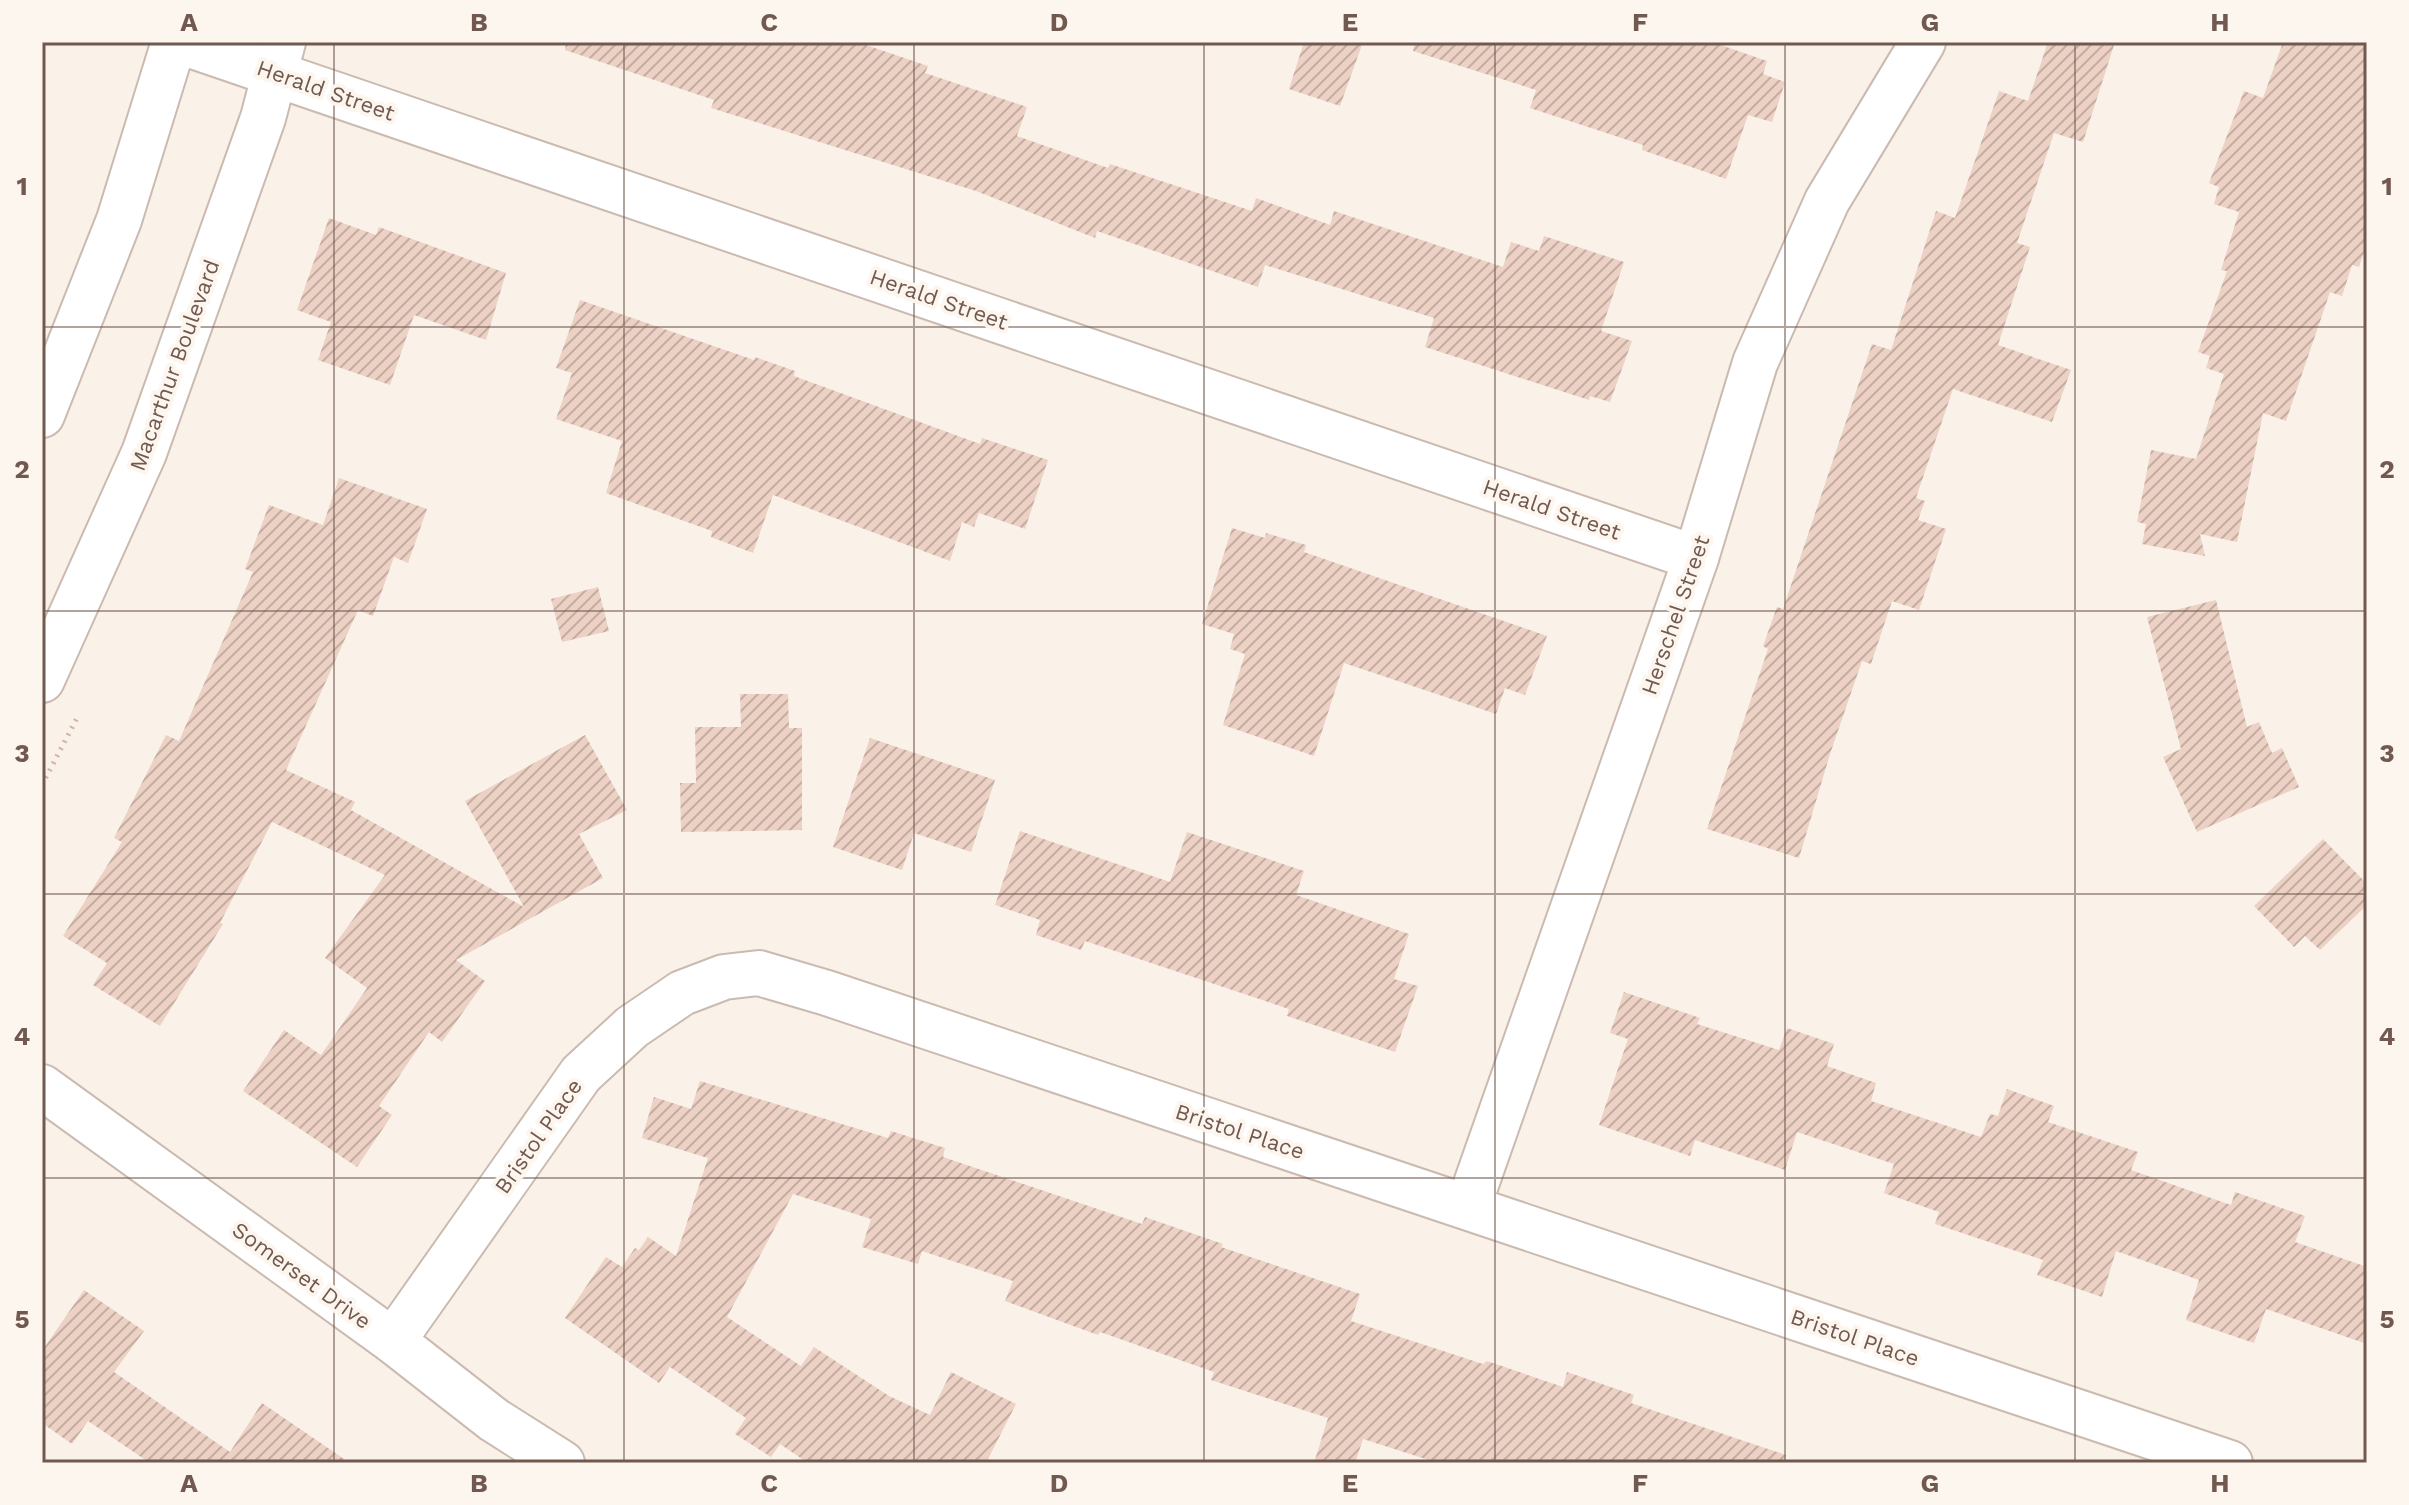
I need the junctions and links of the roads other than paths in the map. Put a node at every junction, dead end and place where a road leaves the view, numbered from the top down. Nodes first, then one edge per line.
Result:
1 (174, 42) edge
2 (181, 42) edge
3 (1923, 42) edge
4 (279, 57) edge
5 (42, 415) edge
6 (1696, 558) junction
7 (42, 680) edge
8 (42, 1087) edge
9 (1468, 1207) junction
10 (393, 1341) junction
11 (562, 1463) edge
12 (2230, 1463) edge

1 - 5 street
2 - 4 street, Herald Street
3 - 6 street, Herschel Street
4 - 6 street, Herald Street
4 - 7 street, Macarthur Boulevard
6 - 9 street, Herschel Street
8 - 10 street, Somerset Drive
9 - 10 street, Bristol Place
9 - 12 street, Bristol Place
10 - 11 street, Somerset Drive

